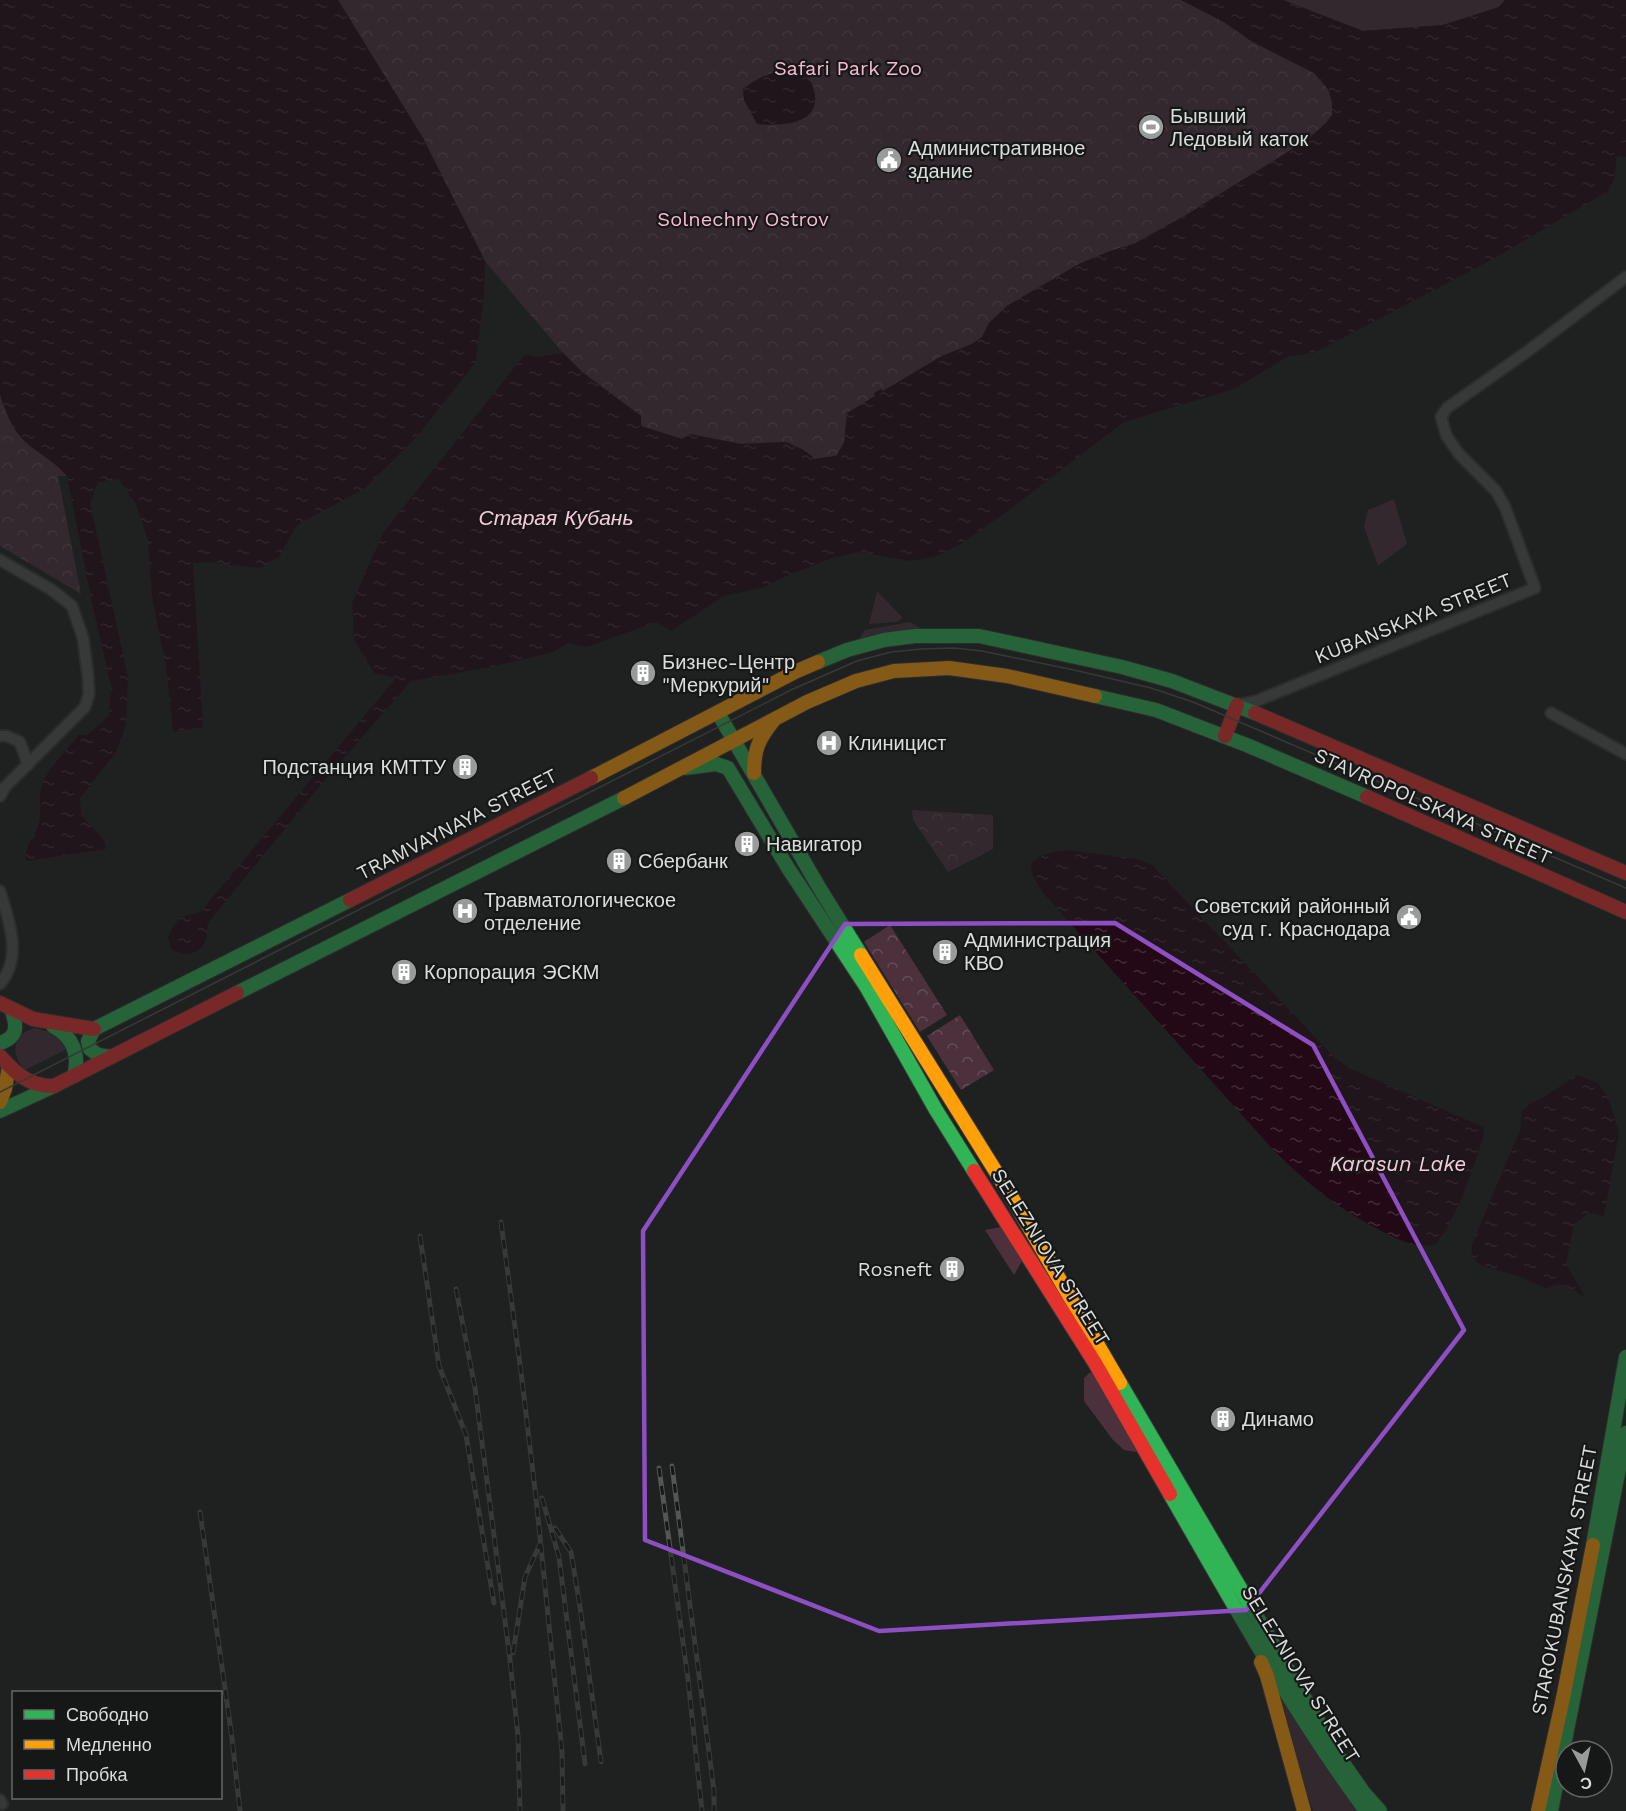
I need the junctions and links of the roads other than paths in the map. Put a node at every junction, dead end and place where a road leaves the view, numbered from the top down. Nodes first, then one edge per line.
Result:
1 (1626, 277) edge
2 (0, 560) edge
3 (884, 640) joint
4 (1237, 705) junction
5 (718, 713) junction
6 (1551, 713) dead end
7 (774, 719) junction
8 (0, 736) edge
9 (1224, 736) junction
10 (733, 741) junction
11 (1626, 754) edge
12 (28, 765) junction
13 (678, 769) junction
14 (754, 778) junction
15 (0, 796) edge
16 (1626, 873) edge
17 (0, 891) edge
18 (1626, 912) edge
19 (0, 984) edge
20 (0, 1003) edge
21 (12, 1011) junction
22 (47, 1023) junction
23 (94, 1029) junction
24 (0, 1042) edge
25 (111, 1058) junction
26 (4, 1061) edge
27 (74, 1076) junction
28 (54, 1086) junction
29 (0, 1102) edge
30 (0, 1111) edge
31 (1626, 1357) edge
32 (1626, 1433) edge
33 (1263, 1630) junction
34 (1260, 1651) junction
35 (1277, 1688) junction
36 (1304, 1811) edge
37 (1366, 1811) edge
38 (1380, 1811) edge
39 (1538, 1811) edge
40 (1551, 1811) edge

1 - 4 street, KUBANSKAYA STREET
2 - 12 street
3 - 4 main road, STAVROPOLSKAYA STREET
3 - 5 main road, TRAMVAYNAYA STREET
4 - 9 main road
4 - 16 main road, STAVROPOLSKAYA STREET
5 - 10 main road, SELEZNIOVA STREET
5 - 23 main road, TRAMVAYNAYA STREET
6 - 11 street
7 - 9 main road, STAVROPOLSKAYA STREET
7 - 10 main road
7 - 14 main road
8 - 12 street
9 - 18 main road, STAVROPOLSKAYA STREET
10 - 13 main road
10 - 14 main road, SELEZNIOVA STREET
12 - 15 street
13 - 25 main road
13 - 34 main road, SELEZNIOVA STREET
14 - 33 main road, SELEZNIOVA STREET
17 - 19 street
20 - 21 main road
21 - 22 main road
21 - 24 main road
22 - 23 main road
22 - 27 main road
23 - 25 main road
25 - 27 main road
26 - 28 main road
26 - 29 main road
27 - 28 main road
28 - 30 main road
31 - 39 main road, STAROKUBANSKAYA STREET
32 - 40 main road, STAROKUBANSKAYA STREET
33 - 34 main road
33 - 38 main road, SELEZNIOVA STREET
34 - 35 main road
35 - 36 main road
35 - 37 main road, SELEZNIOVA STREET

